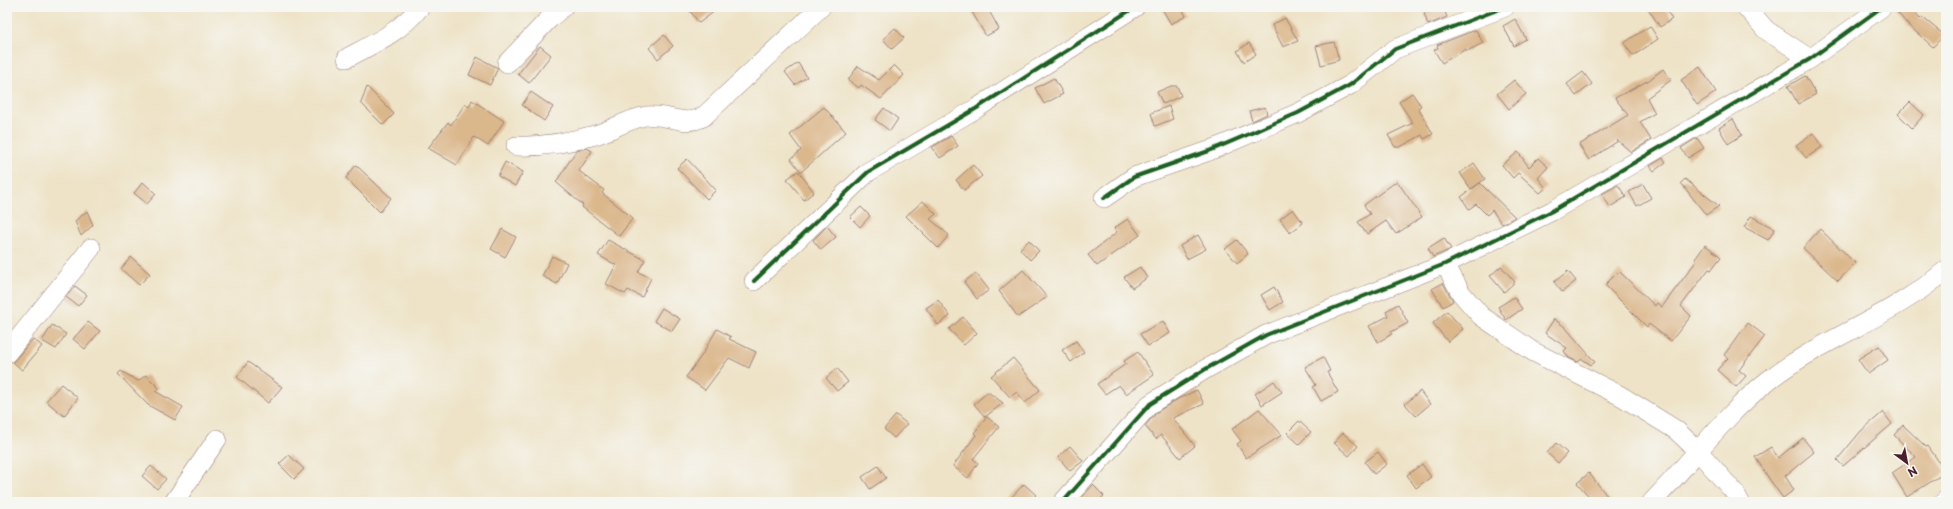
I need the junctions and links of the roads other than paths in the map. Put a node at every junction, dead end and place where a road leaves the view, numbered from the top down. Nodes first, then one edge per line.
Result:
1 (420, 7) edge
2 (563, 7) edge
3 (821, 7) edge
4 (1135, 7) edge
5 (1505, 7) edge
6 (1746, 7) edge
7 (1882, 7) edge
8 (347, 58) dead end
9 (1810, 59) junction
10 (507, 63) dead end
11 (516, 146) dead end
12 (1104, 198) dead end
13 (91, 248) dead end
14 (1445, 264) junction
15 (1946, 270) edge
16 (754, 281) dead end
17 (7, 353) edge
18 (217, 439) dead end
19 (1699, 452) junction
20 (174, 502) edge
21 (1063, 502) edge
22 (1652, 502) edge
23 (1740, 502) edge

1 - 8 street
2 - 10 street
3 - 11 street
4 - 16 street
5 - 12 street
6 - 9 street
7 - 9 street
9 - 14 street
13 - 17 street
14 - 19 street
14 - 21 street
15 - 19 street
18 - 20 street
19 - 22 street
19 - 23 street

